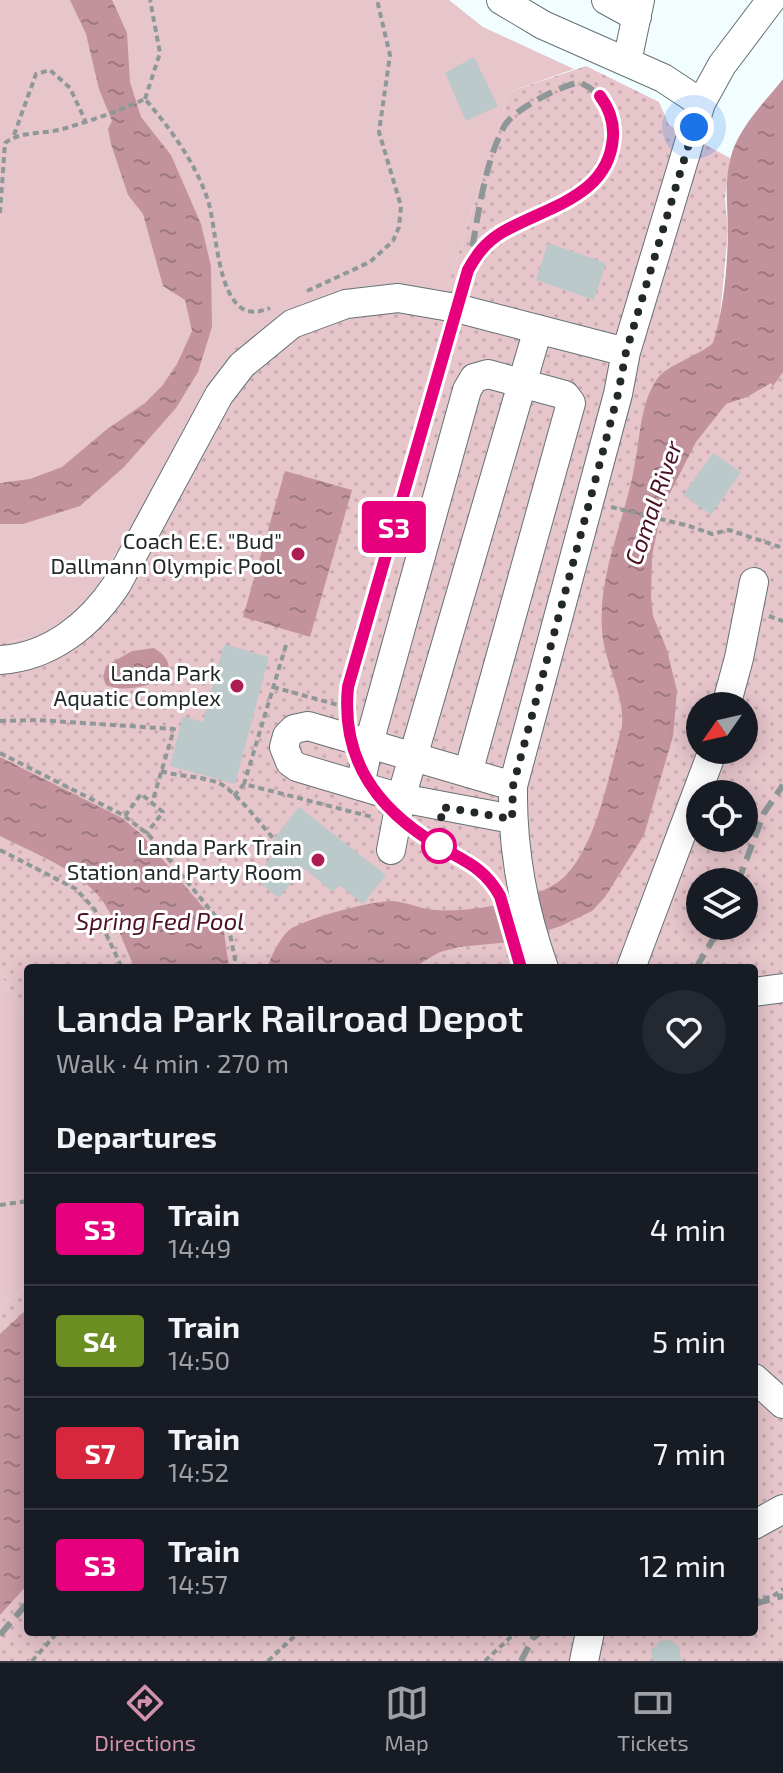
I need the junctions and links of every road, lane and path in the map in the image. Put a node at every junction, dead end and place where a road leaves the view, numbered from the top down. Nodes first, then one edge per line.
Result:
1 (150, 0) edge
2 (377, 0) edge
3 (501, 0) edge
4 (606, 0) edge
5 (771, 0) edge
6 (638, 8) edge
7 (627, 62) junction
8 (144, 100) junction
9 (701, 103) junction
10 (85, 120) junction
11 (14, 135) junction
12 (0, 213) edge
13 (301, 293) dead end
14 (277, 305) dead end
15 (538, 329) junction
16 (626, 352) junction
17 (524, 382) junction
18 (609, 506) dead end
19 (783, 548) edge
20 (754, 582) dead end
21 (0, 660) edge
22 (273, 687) dead end
23 (730, 692) edge
24 (338, 705) dead end
25 (0, 721) edge
26 (369, 743) junction
27 (0, 753) edge
28 (413, 755) junction
29 (708, 764) edge
30 (161, 771) junction
31 (468, 773) junction
32 (244, 784) dead end
33 (360, 786) junction
34 (513, 786) junction
35 (234, 796) junction
36 (401, 798) junction
37 (152, 803) junction
38 (125, 816) junction
39 (512, 819) junction
40 (146, 834) junction
41 (274, 839) dead end
42 (0, 850) edge
43 (391, 850) dead end
44 (542, 961) edge
45 (120, 964) edge
46 (233, 964) edge
47 (633, 964) edge
48 (783, 988) edge
49 (758, 991) edge
50 (24, 1202) edge
51 (0, 1205) edge
52 (758, 1382) edge
53 (783, 1404) edge
54 (783, 1509) edge
55 (758, 1523) edge
56 (783, 1589) edge
57 (758, 1600) edge
58 (54, 1636) edge
59 (295, 1636) edge
60 (512, 1636) edge
61 (589, 1636) edge
62 (32, 1661) edge
63 (268, 1661) edge
64 (485, 1661) edge
65 (584, 1661) edge

1 - 8 path
2 - 13 path
3 - 7 street
4 - 6 street
5 - 9 street
6 - 7 street
7 - 9 street
8 - 10 path
8 - 14 path
9 - 16 street
10 - 11 path
10 - 11 path
11 - 12 path
15 - 16 street
15 - 17 street
15 - 21 street
16 - 34 street
17 - 26 street
17 - 28 street
17 - 31 street
18 - 19 path
20 - 23 street
22 - 24 path
25 - 30 path
26 - 28 street
26 - 33 street
26 - 33 street
27 - 38 path
28 - 31 street
28 - 36 street
29 - 47 street
30 - 35 path
30 - 37 path
31 - 34 street
32 - 35 path
33 - 36 street
34 - 39 street
35 - 41 path
36 - 39 street
36 - 43 street
37 - 38 path
37 - 40 path
38 - 40 path
39 - 44 street
40 - 46 path
42 - 45 path
48 - 49 street
50 - 51 path
52 - 53 street
54 - 55 street
56 - 57 path
58 - 62 path
59 - 63 path
60 - 64 path
61 - 65 street

